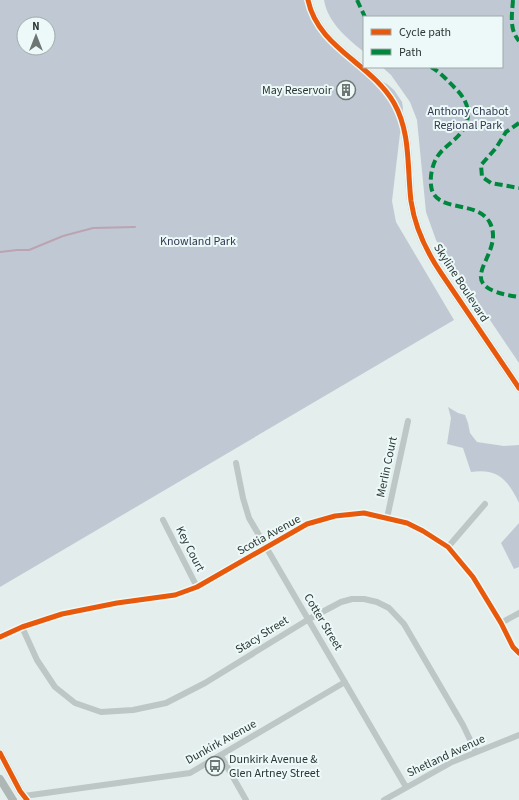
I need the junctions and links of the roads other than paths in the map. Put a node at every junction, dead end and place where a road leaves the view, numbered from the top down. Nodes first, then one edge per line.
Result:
1 (308, 0) edge
2 (519, 388) edge
3 (408, 422) dead end
4 (236, 463) dead end
5 (485, 504) dead end
6 (387, 518) junction
7 (163, 520) dead end
8 (265, 547) junction
9 (448, 547) junction
10 (197, 587) junction
11 (519, 613) edge
12 (309, 619) junction
13 (502, 623) junction
14 (22, 627) junction
15 (0, 637) edge
16 (519, 653) edge
17 (345, 682) junction
18 (519, 735) edge
19 (476, 752) junction
20 (0, 753) edge
21 (220, 756) junction
22 (0, 779) edge
23 (406, 787) junction
24 (25, 798) edge
25 (13, 800) edge
26 (246, 800) edge
27 (384, 800) edge

1 - 2 main road, Skyline Boulevard
3 - 6 street, Merlin Court
4 - 8 street, Cotter Street
5 - 9 street
6 - 8 street, Scotia Avenue
6 - 9 street, Scotia Avenue
7 - 10 street, Key Court
8 - 10 street, Scotia Avenue
8 - 12 street, Cotter Street
9 - 13 street, Scotia Avenue
10 - 14 street, Scotia Avenue
11 - 13 street
12 - 14 street, Stacy Street
12 - 17 street, Cotter Street
12 - 19 street, Stacy Street
13 - 16 street, Scotia Avenue
14 - 15 street, Scotia Avenue
17 - 21 street, Dunkirk Avenue
17 - 23 street, Cotter Street
18 - 19 street, Shetland Avenue
19 - 23 street, Shetland Avenue
20 - 24 main road
21 - 24 street, Dunkirk Avenue
21 - 26 street
22 - 25 main road
23 - 27 street, Shetland Avenue
24 - 25 main road

